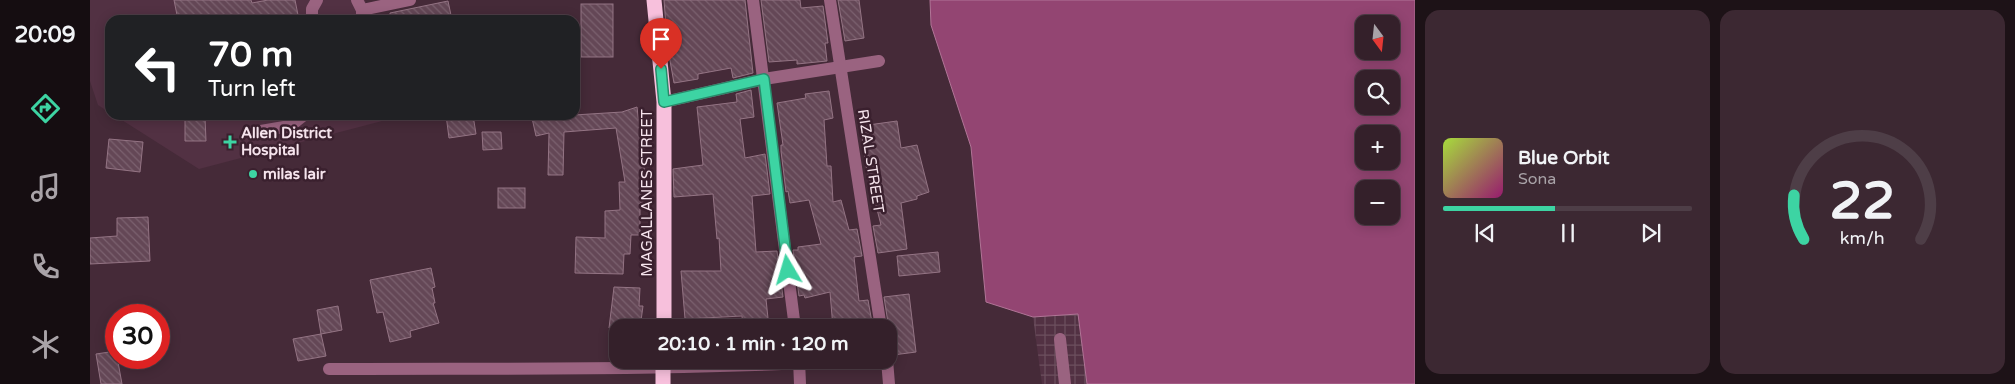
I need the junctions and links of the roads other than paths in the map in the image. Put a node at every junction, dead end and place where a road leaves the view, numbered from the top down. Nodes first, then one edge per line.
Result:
1 (317, 0) edge
2 (410, 0) edge
3 (654, 0) edge
4 (753, 0) edge
5 (830, 0) edge
6 (360, 10) edge
7 (312, 15) edge
8 (879, 61) dead end
9 (840, 67) junction
10 (764, 79) junction
11 (664, 102) junction
12 (298, 120) edge
13 (254, 132) dead end
14 (664, 319) edge
15 (794, 319) edge
16 (881, 319) edge
17 (1060, 339) dead end
18 (609, 364) edge
19 (329, 369) dead end
20 (663, 369) edge
21 (799, 369) edge
22 (888, 369) edge
23 (663, 384) edge
24 (800, 384) edge
25 (889, 384) edge
26 (1065, 384) edge

1 - 7 street
2 - 6 street
3 - 11 highway, MAGALLANES STREET
4 - 10 street
5 - 9 street, RIZAL STREET
8 - 9 street
9 - 10 street
9 - 16 street, RIZAL STREET
10 - 11 street
10 - 15 street
11 - 14 highway, MAGALLANES STREET
12 - 13 street
17 - 26 street
18 - 19 street
20 - 23 highway
21 - 24 street
22 - 25 street

